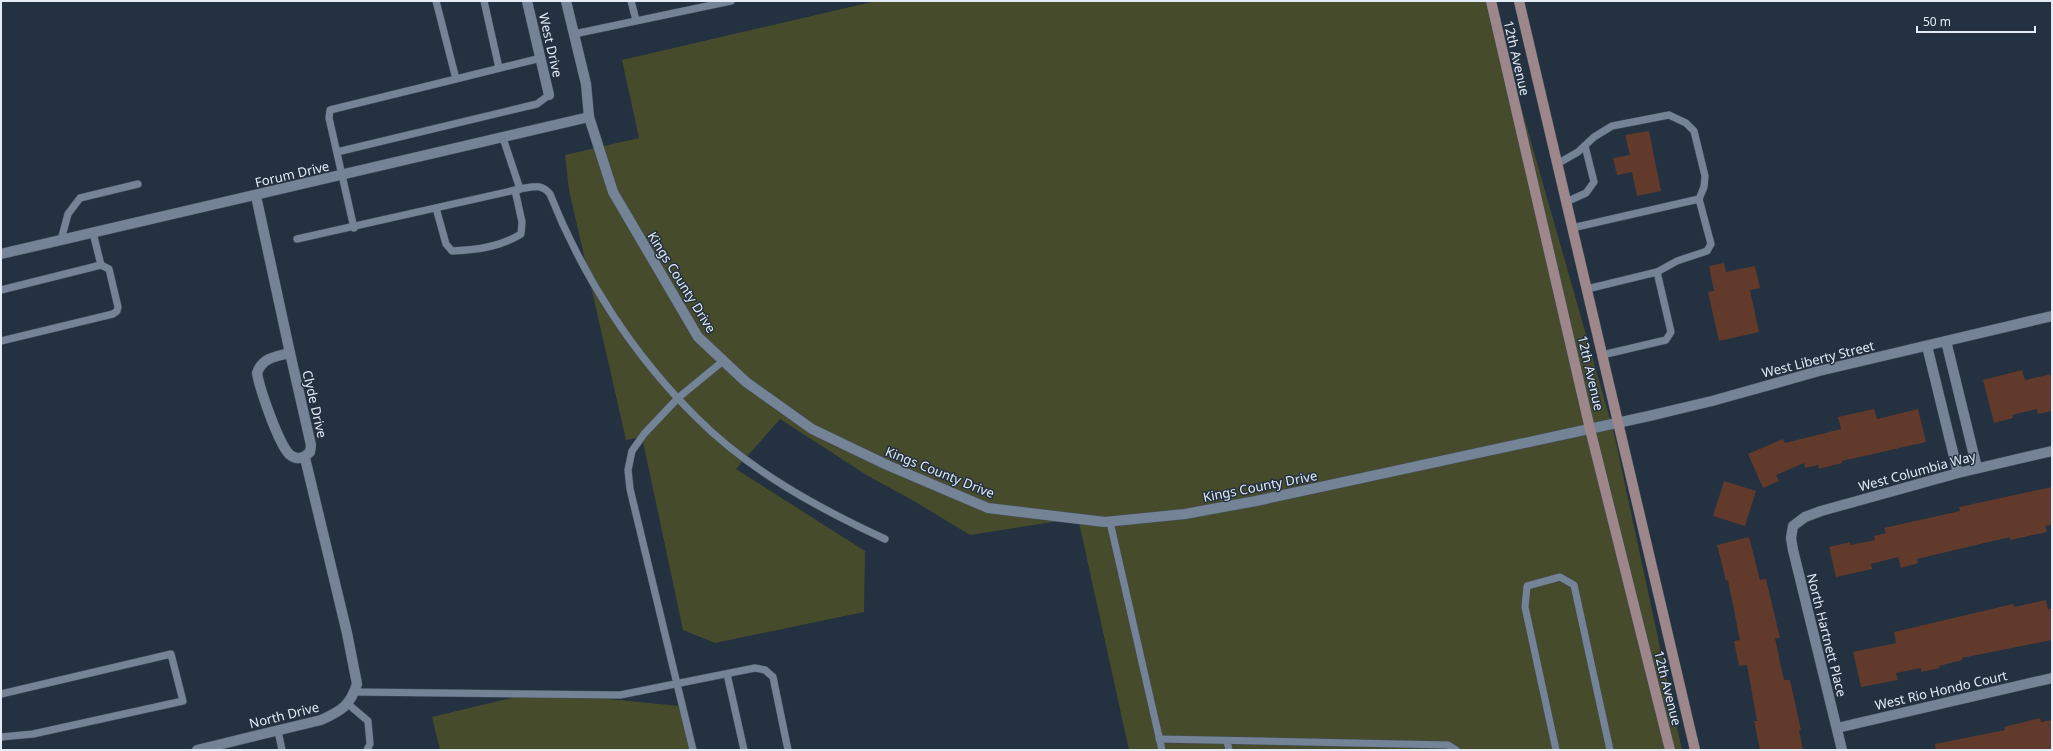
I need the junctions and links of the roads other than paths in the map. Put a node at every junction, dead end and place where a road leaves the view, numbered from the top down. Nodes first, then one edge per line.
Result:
1 (436, 1) edge
2 (484, 1) edge
3 (527, 1) edge
4 (566, 1) edge
5 (631, 1) edge
6 (731, 1) edge
7 (1491, 1) edge
8 (1519, 1) edge
9 (636, 20) junction
10 (574, 34) junction
11 (541, 58) junction
12 (499, 68) junction
13 (456, 79) junction
14 (549, 95) joint
15 (589, 117) junction
16 (503, 138) junction
17 (1585, 146) junction
18 (337, 152) junction
19 (1557, 164) junction
20 (342, 176) junction
21 (138, 184) dead end
22 (518, 190) junction
23 (256, 196) junction
24 (1699, 199) junction
25 (1566, 202) junction
26 (436, 208) junction
27 (354, 228) junction
28 (1572, 228) junction
29 (94, 233) junction
30 (297, 239) dead end
31 (62, 240) junction
32 (1, 254) edge
33 (101, 265) junction
34 (1657, 272) junction
35 (1587, 289) junction
36 (1, 290) edge
37 (2052, 316) edge
38 (1, 341) edge
39 (1946, 341) junction
40 (1927, 346) junction
41 (290, 354) junction
42 (1602, 355) junction
43 (723, 361) junction
44 (678, 398) junction
45 (1618, 423) junction
46 (1590, 429) junction
47 (2052, 451) edge
48 (305, 458) junction
49 (1977, 468) junction
50 (1958, 473) junction
51 (1110, 522) junction
52 (1792, 526) joint
53 (885, 539) dead end
54 (727, 674) junction
55 (2052, 678) edge
56 (676, 683) junction
57 (354, 692) junction
58 (1, 694) edge
59 (348, 704) junction
60 (1837, 728) junction
61 (278, 730) junction
62 (1, 737) edge
63 (1159, 739) junction
64 (1227, 741) junction
65 (1292, 742) junction
66 (1407, 747) edge
67 (197, 750) edge
68 (282, 750) edge
69 (367, 750) edge
70 (693, 750) edge
71 (744, 750) edge
72 (788, 750) edge
73 (1162, 750) edge
74 (1229, 750) edge
75 (1294, 750) edge
76 (1456, 750) edge
77 (1556, 750) edge
78 (1610, 750) edge
79 (1670, 750) edge
80 (1695, 750) edge
81 (1842, 750) edge

1 - 13 lane
2 - 12 lane
3 - 11 street, West Drive
4 - 10 street, Kings County Drive
5 - 9 lane
6 - 9 lane
7 - 46 main road, 12th Avenue
8 - 19 main road, 12th Avenue
9 - 10 lane
10 - 15 street, Kings County Drive
11 - 12 lane
11 - 14 street, West Drive
12 - 13 lane
13 - 18 lane
14 - 18 lane
15 - 16 street, Forum Drive
15 - 43 street, Kings County Drive
16 - 20 street, Forum Drive
16 - 22 lane
17 - 19 lane
17 - 24 lane
17 - 25 lane
18 - 20 lane
19 - 25 main road, 12th Avenue
20 - 23 street, Forum Drive
20 - 27 lane
21 - 31 lane
22 - 26 lane
22 - 26 lane
22 - 44 lane
23 - 29 street, Forum Drive
23 - 41 street, Clyde Drive
24 - 28 lane
24 - 34 lane
25 - 28 main road, 12th Avenue
26 - 27 lane
27 - 30 lane
28 - 35 main road, 12th Avenue
29 - 31 street, Forum Drive
29 - 33 lane
31 - 32 street, Forum Drive
33 - 36 lane
33 - 38 lane
34 - 35 lane
34 - 42 lane
35 - 42 main road, 12th Avenue
37 - 39 street, West Liberty Street
39 - 40 street, West Liberty Street
39 - 49 street
40 - 45 street, West Liberty Street
40 - 50 street
41 - 48 street, Clyde Drive
41 - 48 street
42 - 45 main road, 12th Avenue
43 - 44 lane
43 - 51 street, Kings County Drive
44 - 53 lane
44 - 56 lane
45 - 46 street, West Liberty Street
45 - 80 main road, 12th Avenue
46 - 51 street, Kings County Drive
46 - 79 main road, 12th Avenue
47 - 49 street, West Columbia Way
48 - 57 street, North Drive
49 - 50 street, West Columbia Way
50 - 52 street, West Columbia Way
51 - 63 lane
52 - 60 street, North Hartnett Place
54 - 56 lane
54 - 71 lane
54 - 72 lane
55 - 60 street, West Rio Hondo Court
56 - 57 lane
56 - 70 lane
57 - 59 street, North Drive
58 - 62 lane
59 - 61 street, North Drive
59 - 69 lane
60 - 81 street, North Hartnett Place
61 - 67 street, North Drive
61 - 68 lane
63 - 64 lane
63 - 73 lane
64 - 65 lane
64 - 74 lane
65 - 66 lane
65 - 75 lane
66 - 76 lane
77 - 78 lane

